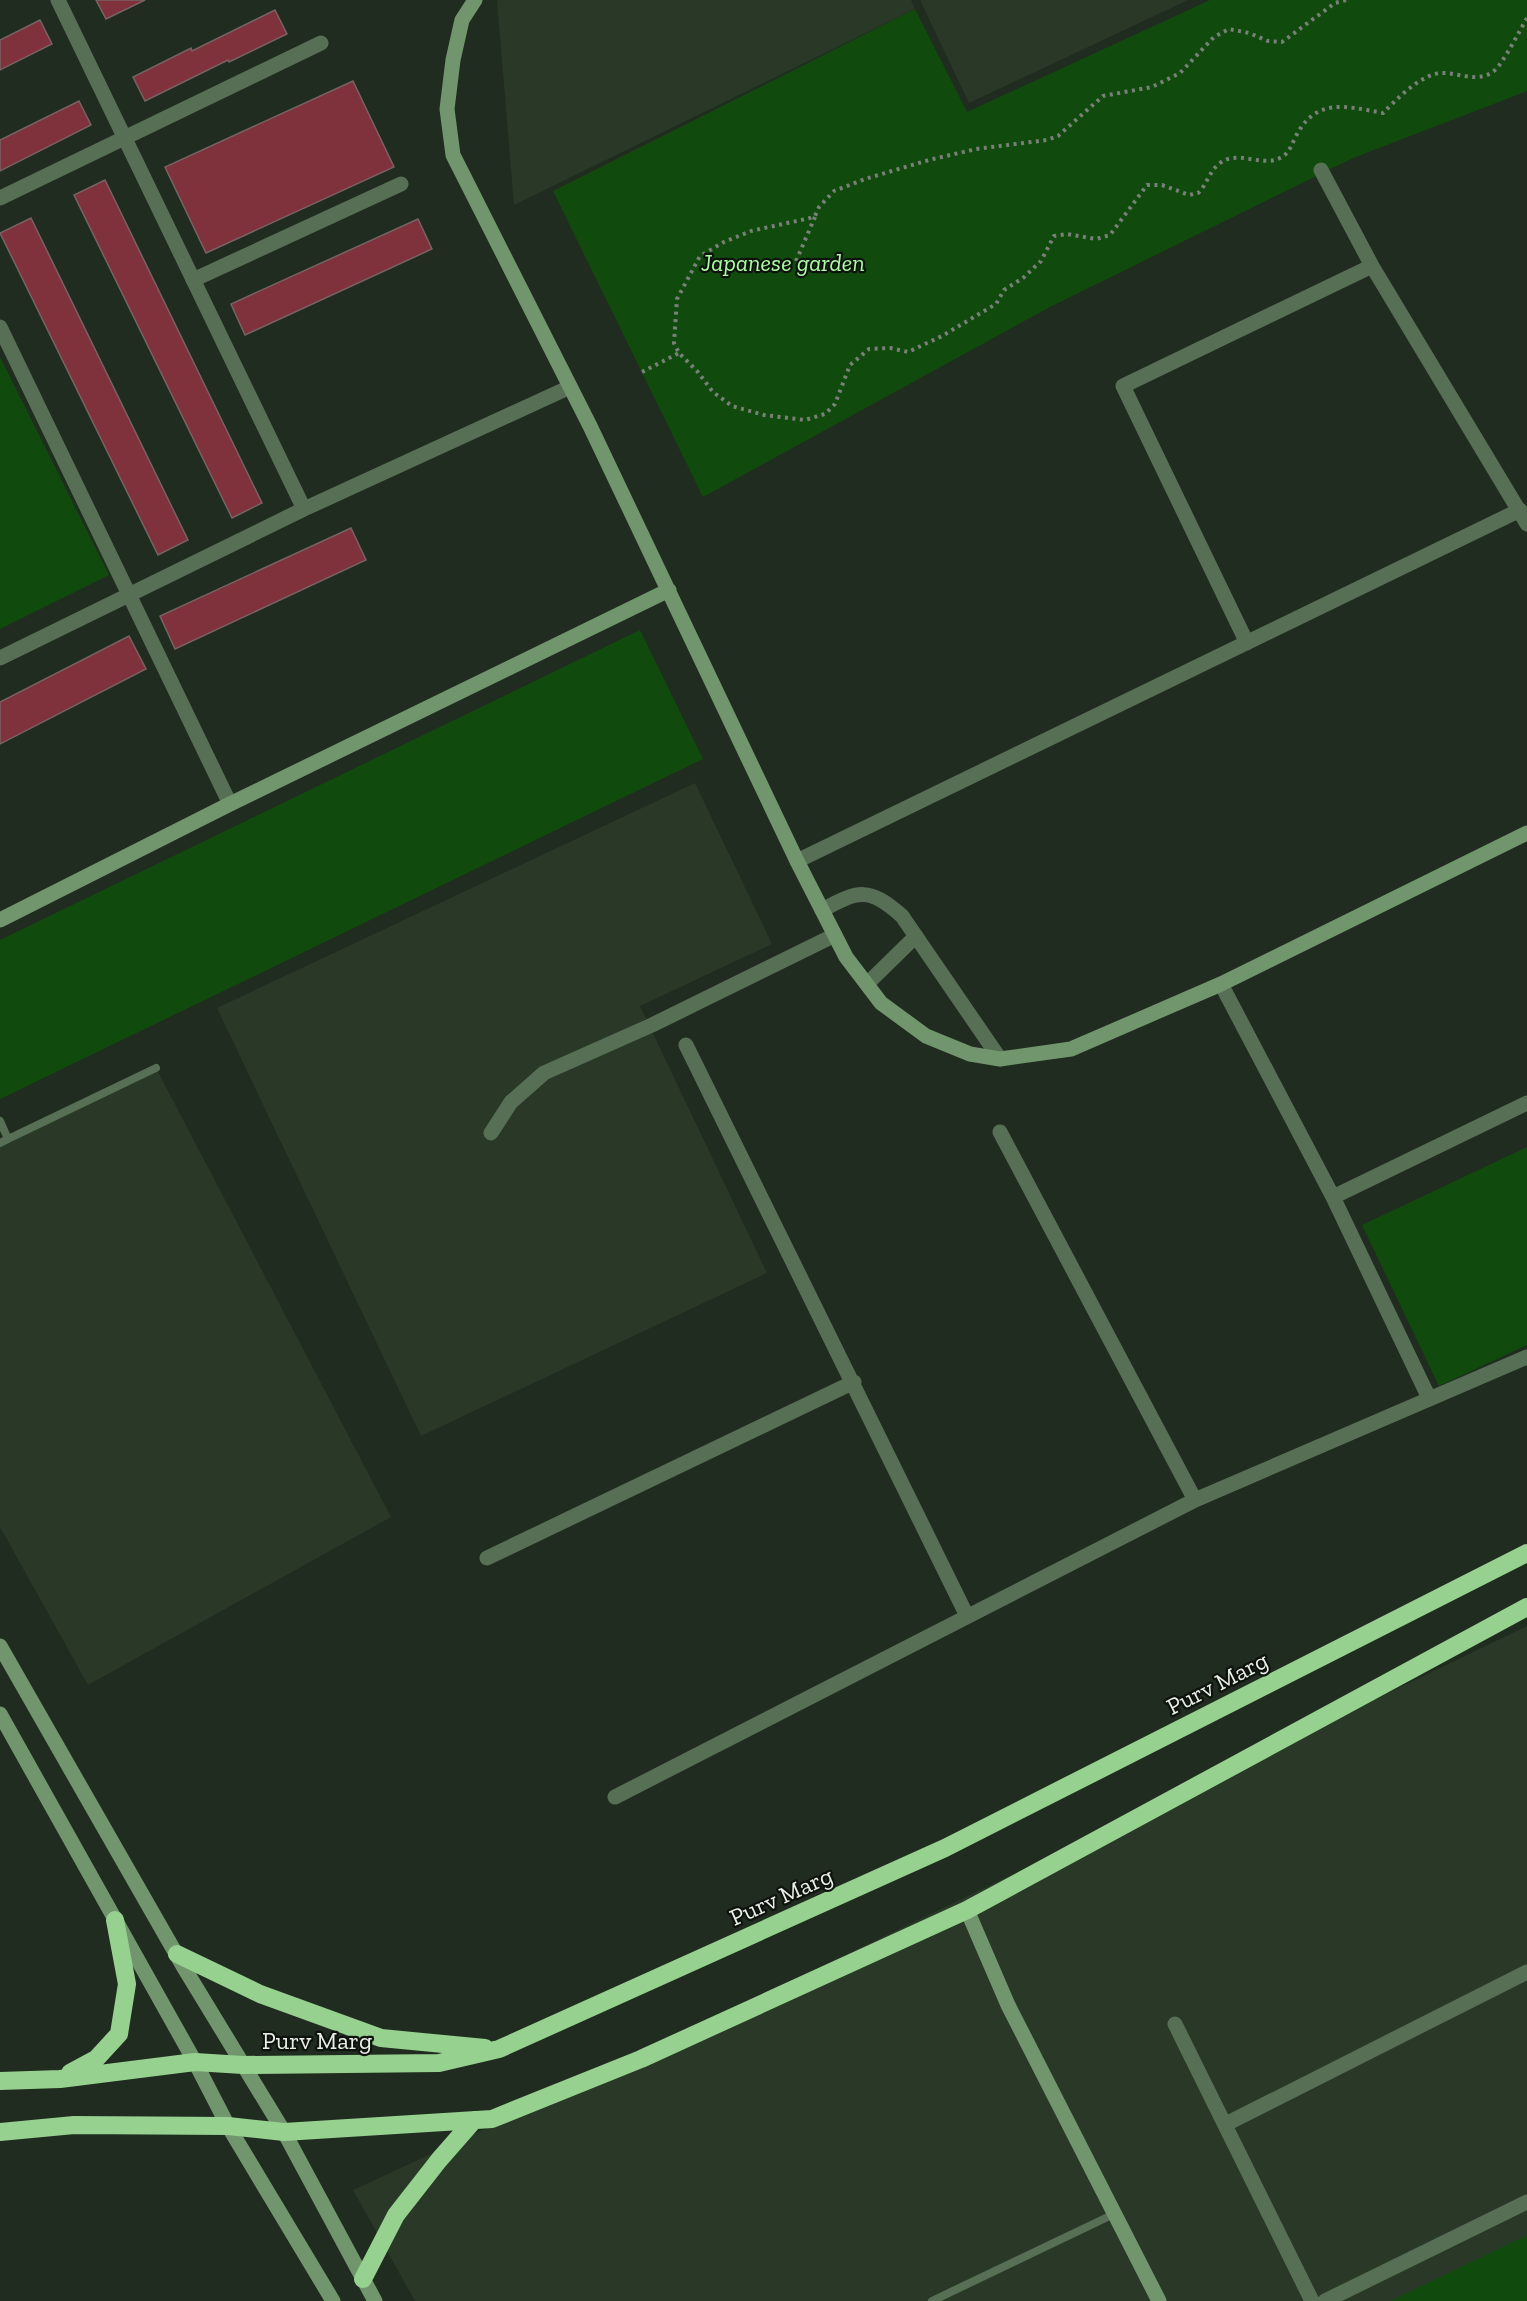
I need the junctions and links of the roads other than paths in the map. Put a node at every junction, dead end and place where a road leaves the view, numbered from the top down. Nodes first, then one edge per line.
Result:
1 (58, 0) edge
2 (475, 0) edge
3 (321, 43) dead end
4 (125, 137) junction
5 (1321, 170) dead end
6 (401, 184) dead end
7 (0, 198) edge
8 (1372, 266) junction
9 (193, 280) junction
10 (0, 327) edge
11 (570, 387) junction
12 (304, 509) junction
13 (1523, 517) edge
14 (669, 590) junction
15 (130, 594) junction
16 (1247, 643) junction
17 (0, 658) edge
18 (230, 804) junction
19 (1527, 833) edge
20 (797, 861) junction
21 (822, 910) junction
22 (0, 920) edge
23 (836, 935) junction
24 (916, 936) junction
25 (867, 984) junction
26 (1221, 984) junction
27 (686, 1045) dead end
28 (1000, 1059) junction
29 (156, 1068) dead end
30 (1527, 1103) edge
31 (0, 1121) edge
32 (1000, 1132) dead end
33 (491, 1133) dead end
34 (4, 1141) edge
35 (1333, 1197) junction
36 (1527, 1357) edge
37 (854, 1382) junction
38 (1429, 1398) junction
39 (1195, 1500) junction
40 (1527, 1552) edge
41 (488, 1558) dead end
42 (1527, 1607) edge
43 (967, 1616) junction
44 (0, 1646) edge
45 (0, 1714) edge
46 (615, 1797) dead end
47 (966, 1910) junction
48 (115, 1920) junction
49 (177, 1954) junction
50 (1527, 1972) edge
51 (1175, 2024) dead end
52 (499, 2049) junction
53 (195, 2062) junction
54 (243, 2065) junction
55 (60, 2079) junction
56 (0, 2081) edge
57 (474, 2121) junction
58 (1226, 2124) junction
59 (228, 2126) junction
60 (0, 2132) edge
61 (284, 2132) junction
62 (1527, 2202) edge
63 (1114, 2214) junction
64 (363, 2278) junction
65 (333, 2301) edge
66 (375, 2301) edge
67 (932, 2301) edge
68 (1159, 2301) edge
69 (1312, 2301) edge
70 (1325, 2301) edge

1 - 4 street
2 - 11 street
3 - 4 street
4 - 7 street
4 - 9 street
5 - 8 street
6 - 9 street
8 - 13 street
8 - 16 street
9 - 12 street
10 - 15 street
11 - 12 street
11 - 14 street
12 - 15 street
13 - 16 street
14 - 18 street
14 - 20 street
15 - 17 street
15 - 18 street
16 - 20 street
18 - 22 street
19 - 26 street
20 - 21 street
21 - 23 street
21 - 24 street
23 - 25 street
23 - 33 street
24 - 25 street
24 - 28 street
25 - 28 street
26 - 28 street
26 - 35 street
27 - 37 street
29 - 34 lane
30 - 35 street
31 - 34 lane
32 - 39 street
35 - 38 street
36 - 38 street
37 - 41 street
37 - 43 street
38 - 39 street
39 - 43 street
40 - 52 highway, Purv Marg
42 - 47 highway
43 - 46 street
44 - 49 street
45 - 48 street
47 - 57 highway
47 - 63 street
48 - 53 street
48 - 55 highway
49 - 52 highway
49 - 54 street
50 - 58 street
51 - 58 street
52 - 54 highway, Purv Marg
53 - 54 highway, Purv Marg
53 - 55 highway, Purv Marg
53 - 59 street
54 - 61 street
55 - 56 highway, Purv Marg
57 - 61 highway
57 - 64 highway
58 - 69 street
59 - 60 highway
59 - 61 highway
59 - 65 street
61 - 64 street
62 - 70 street
63 - 67 lane
63 - 68 street
64 - 66 street

